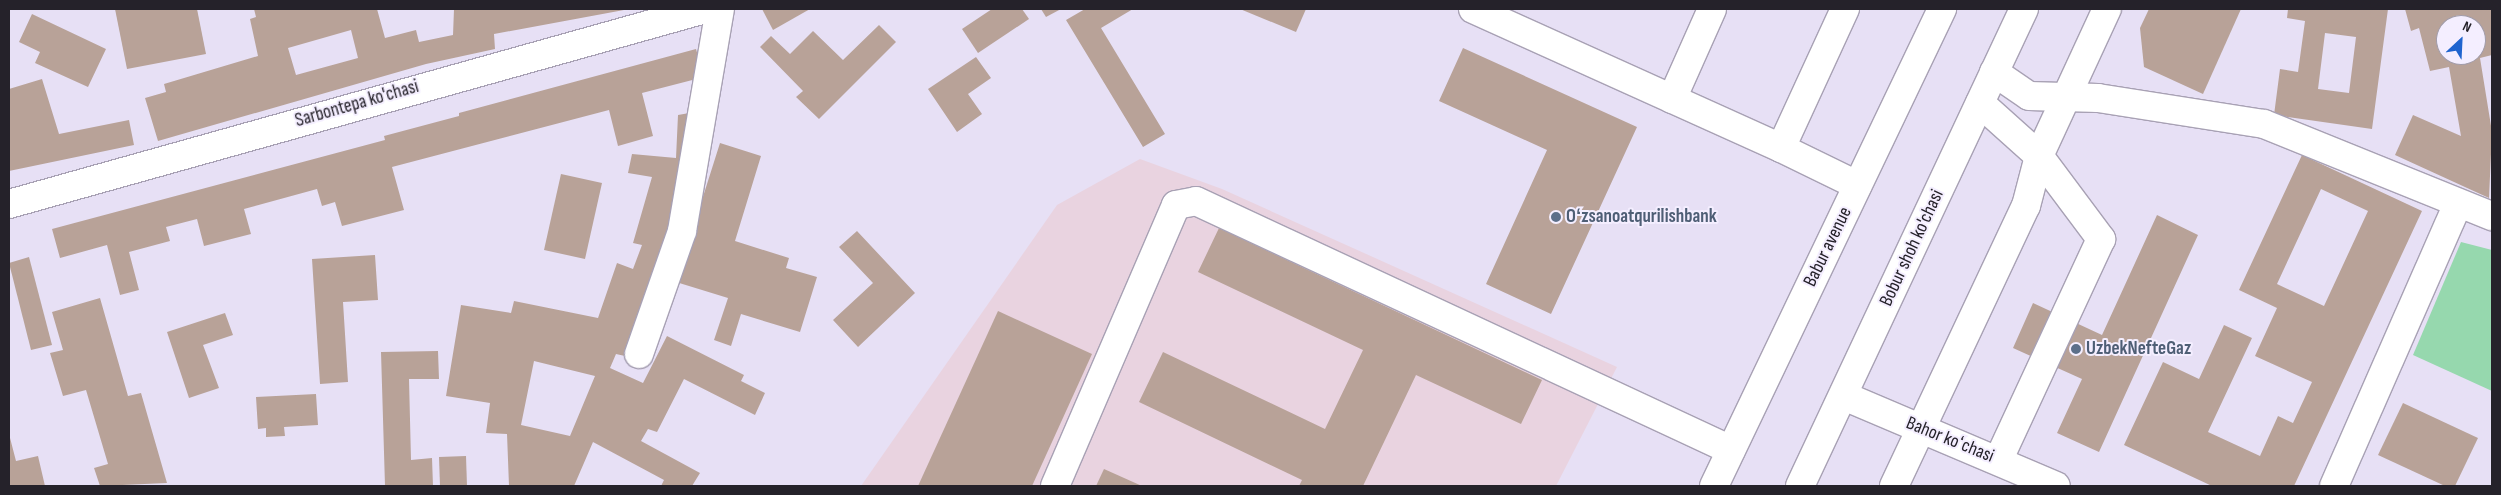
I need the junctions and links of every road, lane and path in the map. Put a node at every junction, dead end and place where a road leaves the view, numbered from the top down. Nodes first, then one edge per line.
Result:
1 (705, 9) edge
2 (720, 9) edge
3 (1473, 9) edge
4 (1712, 9) edge
5 (1845, 9) edge
6 (1942, 9) edge
7 (2024, 9) edge
8 (2107, 9) edge
9 (1994, 72) junction
10 (2067, 96) junction
11 (1672, 99) junction
12 (1980, 103) junction
13 (1780, 148) junction
14 (2039, 156) junction
15 (1857, 185) junction
16 (9, 204) edge
17 (2458, 204) junction
18 (2492, 216) edge
19 (639, 354) dead end
20 (1844, 396) junction
21 (1922, 429) junction
22 (1731, 450) junction
23 (1999, 459) junction
24 (1055, 486) edge
25 (1714, 486) edge
26 (1800, 486) edge
27 (1894, 486) edge
28 (2056, 486) edge
29 (2334, 486) edge

1 - 16 main road, Sarbontepa ko'chasi
2 - 19 main road
3 - 11 main road
4 - 11 main road
5 - 13 main road
6 - 15 main road, Babur avenue
7 - 9 main road, Bobur shoh ko'chasi
8 - 10 main road
9 - 10 main road
9 - 12 main road, Bobur shoh ko'chasi
10 - 14 main road
10 - 17 main road
11 - 13 main road
12 - 14 main road
12 - 20 main road, Bobur shoh ko'chasi
13 - 15 main road
14 - 21 main road
14 - 23 main road
15 - 22 main road, Babur avenue
17 - 18 main road
17 - 29 main road
20 - 21 main road, Bahor koʻchasi
20 - 26 main road, Bobur shoh ko'chasi
21 - 23 main road, Bahor koʻchasi
21 - 27 main road
22 - 24 main road
22 - 25 main road, Babur avenue
23 - 28 main road, Bahor koʻchasi

